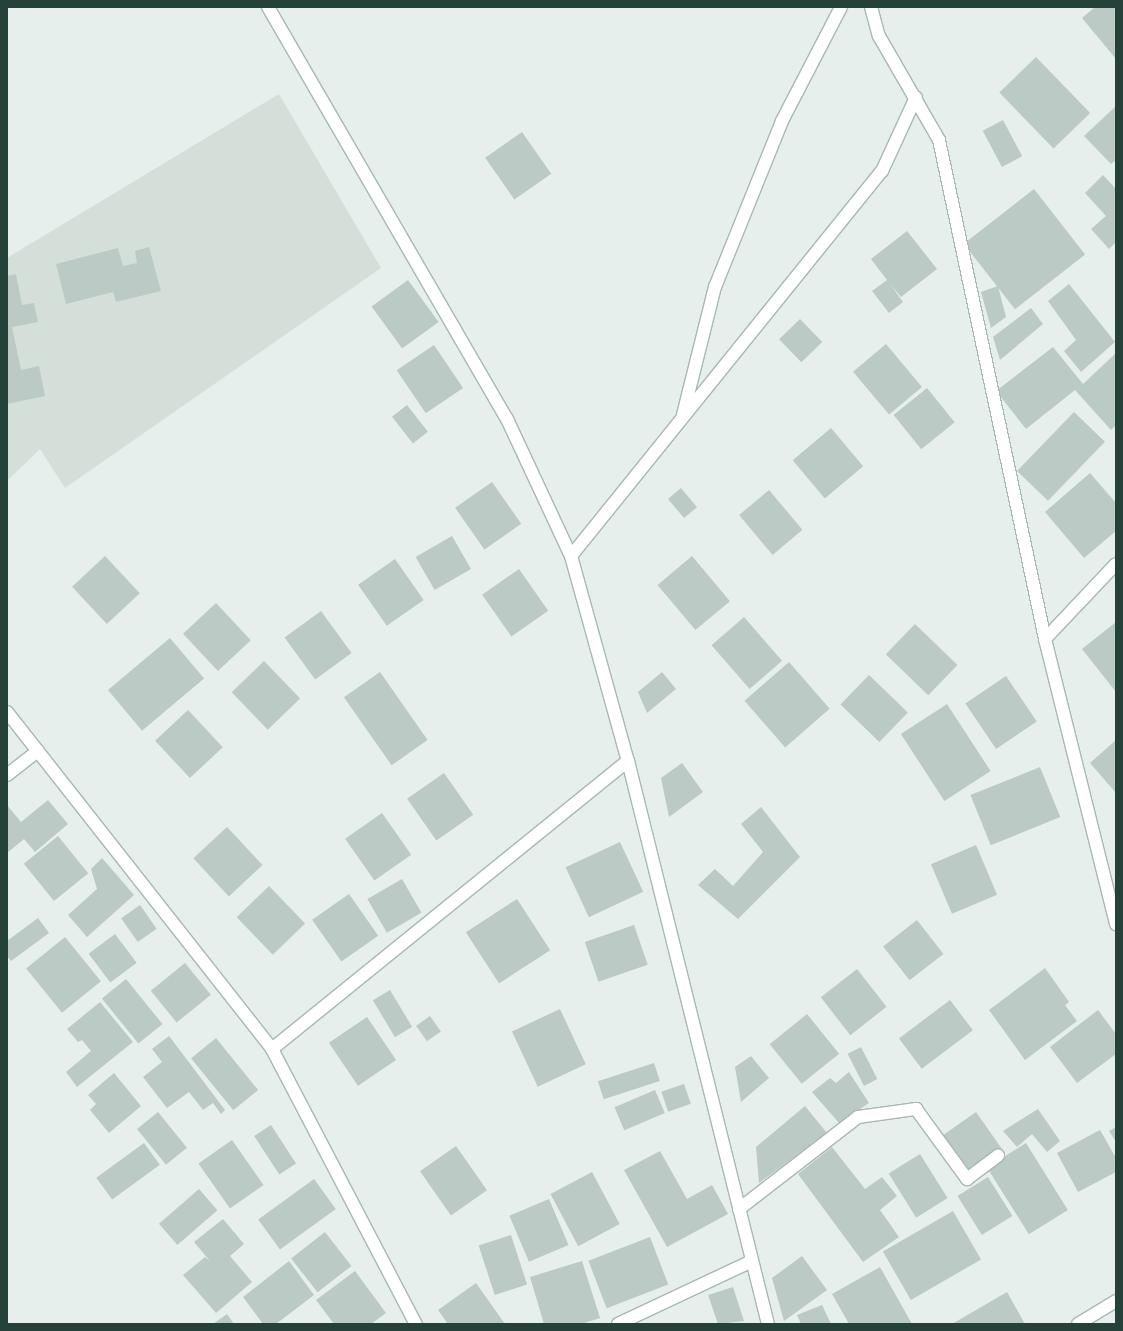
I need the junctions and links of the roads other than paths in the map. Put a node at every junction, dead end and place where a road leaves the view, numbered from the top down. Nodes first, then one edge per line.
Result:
1 (268, 7) edge
2 (841, 7) edge
3 (871, 7) edge
4 (916, 96) junction
5 (682, 419) junction
6 (571, 556) junction
7 (1116, 564) edge
8 (1045, 639) junction
9 (7, 712) edge
10 (38, 751) junction
11 (628, 761) junction
12 (7, 775) edge
13 (1116, 924) edge
14 (272, 1049) junction
15 (998, 1156) dead end
16 (739, 1209) junction
17 (752, 1261) junction
18 (1116, 1300) edge
19 (416, 1324) edge
20 (618, 1324) edge
21 (768, 1324) edge
22 (1078, 1324) edge

1 - 6 street
2 - 5 street
3 - 4 street
4 - 5 street
4 - 8 street
5 - 6 street
6 - 11 street
7 - 8 street
8 - 13 street
9 - 10 street
10 - 12 street
10 - 14 street
11 - 14 street
11 - 16 street
14 - 19 street
15 - 16 street
16 - 17 street
17 - 20 street
17 - 21 street
18 - 22 street

